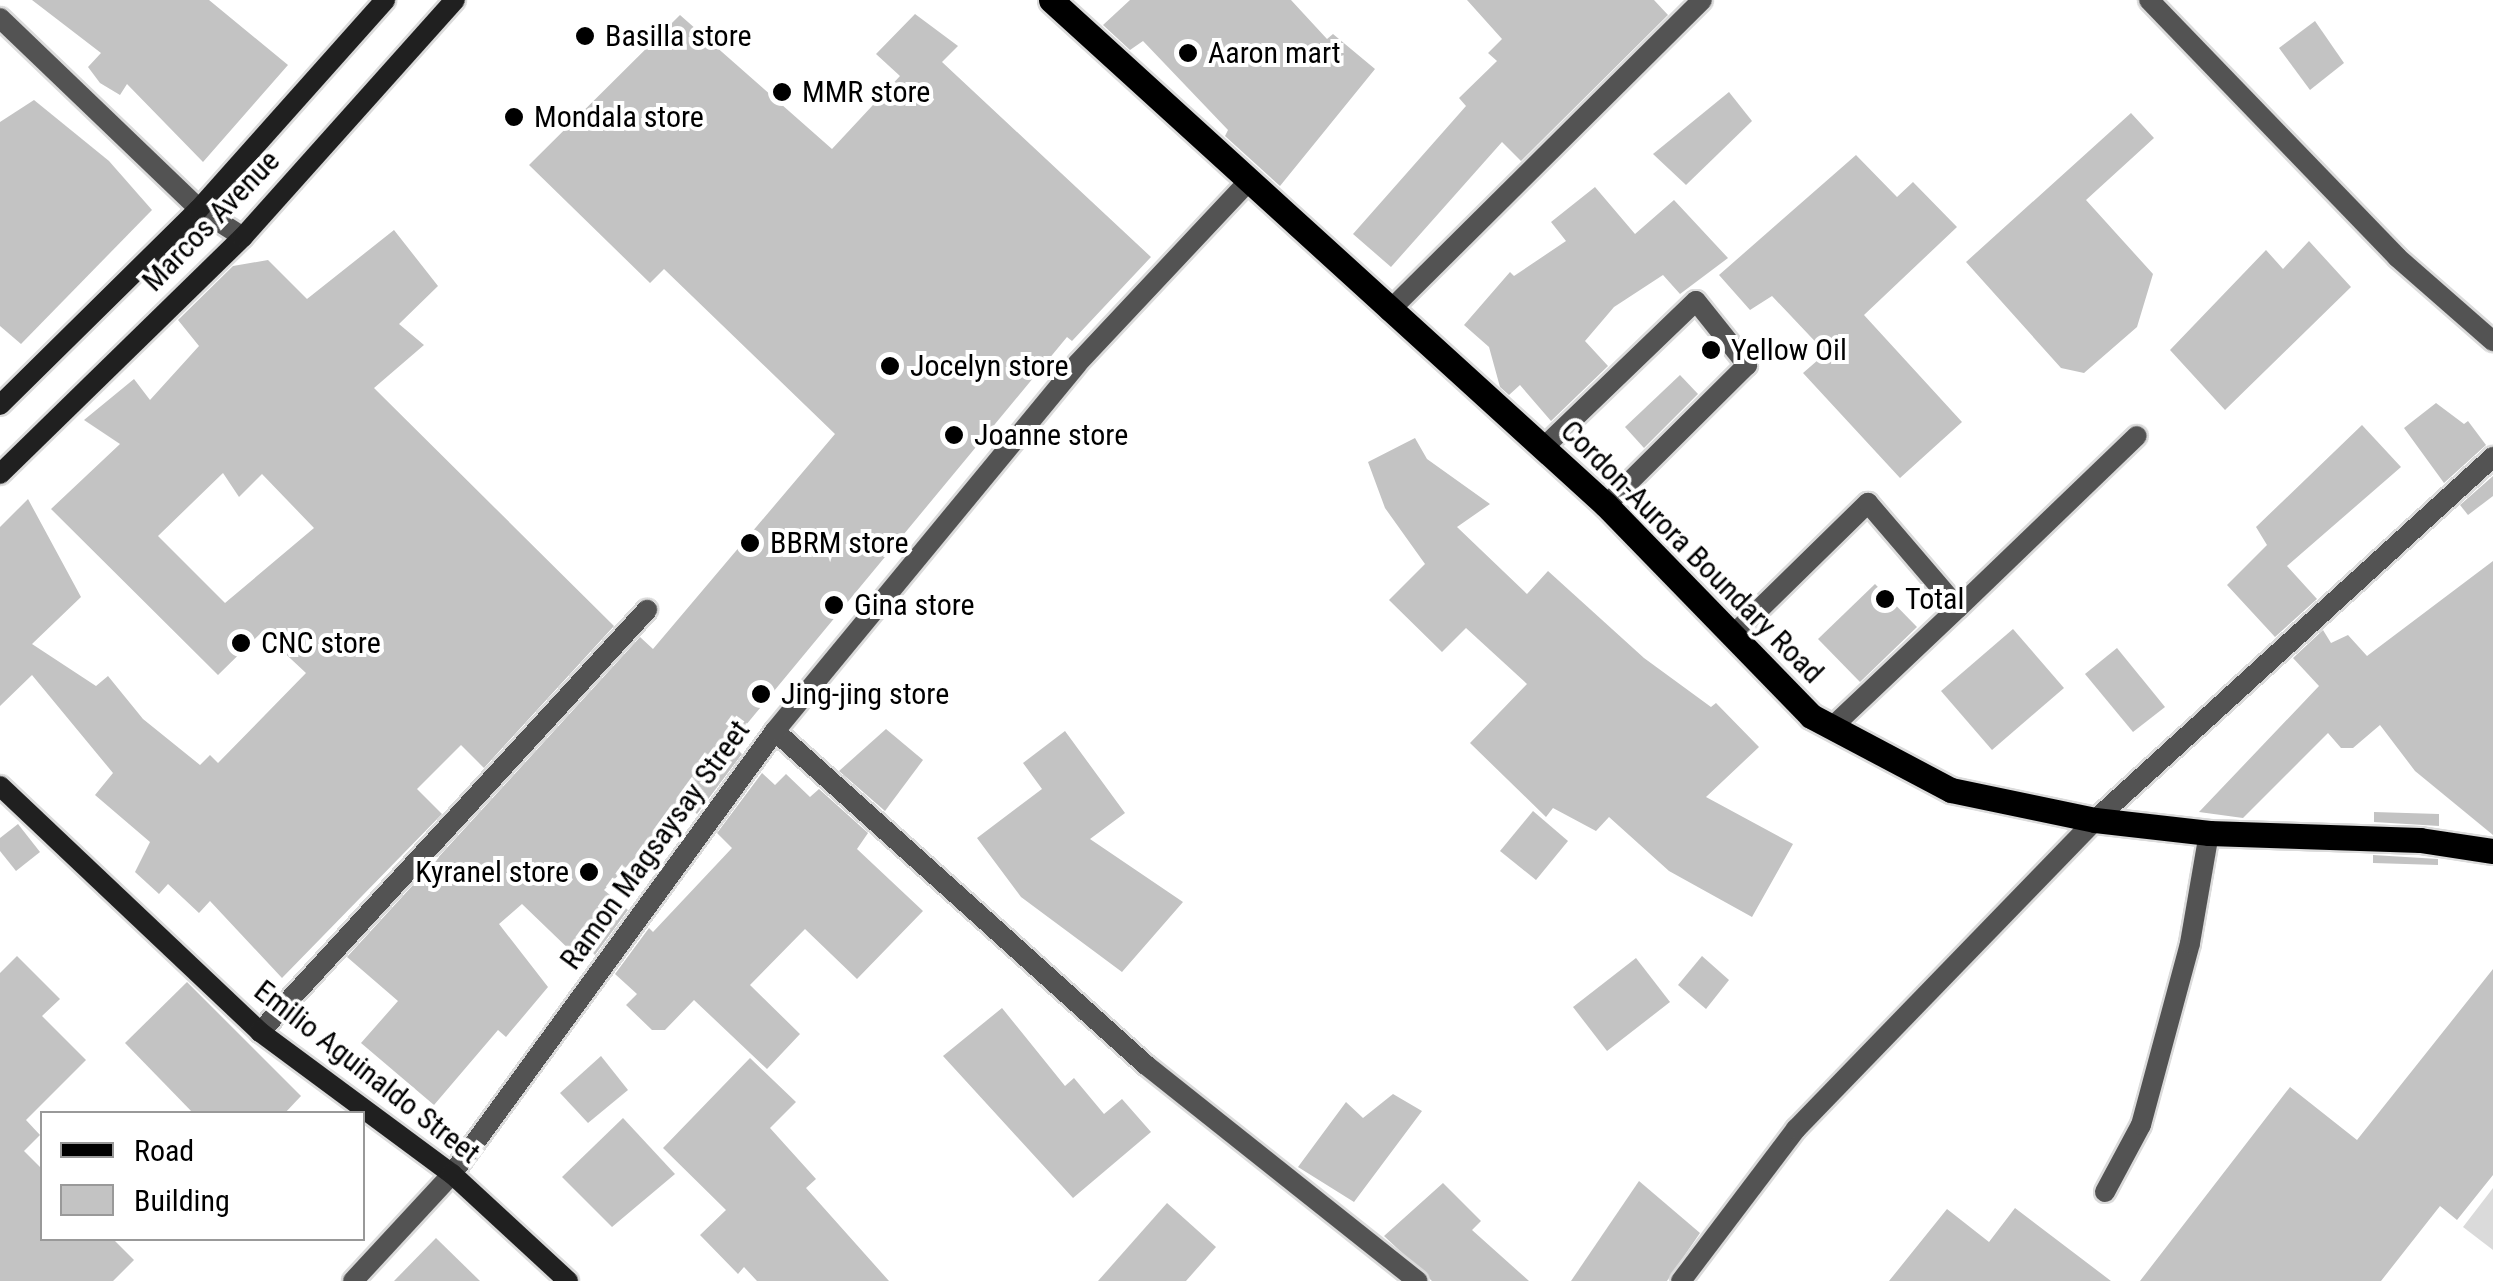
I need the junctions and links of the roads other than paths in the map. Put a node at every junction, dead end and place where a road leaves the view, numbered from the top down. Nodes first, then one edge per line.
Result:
1 (385, 0) edge
2 (455, 0) edge
3 (1051, 0) edge
4 (1702, 0) edge
5 (2149, 0) edge
6 (0, 18) edge
7 (1250, 180) junction
8 (200, 209) junction
9 (243, 237) junction
10 (1389, 311) junction
11 (2493, 341) edge
12 (0, 405) edge
13 (2137, 436) dead end
14 (1543, 448) junction
15 (2493, 457) edge
16 (0, 474) edge
17 (1606, 505) junction
18 (1958, 608) junction
19 (646, 610) dead end
20 (1732, 635) junction
21 (1832, 727) junction
22 (775, 731) junction
23 (0, 786) edge
24 (2095, 820) junction
25 (2209, 832) junction
26 (2493, 851) edge
27 (260, 1032) junction
28 (452, 1174) junction
29 (2105, 1192) dead end
30 (353, 1281) edge
31 (568, 1281) edge
32 (1418, 1281) edge
33 (1681, 1281) edge

1 - 8 main road, Marcos Avenue
2 - 9 main road, Marcos Avenue
3 - 7 main road, Cordon-Aurora Boundary Road
4 - 10 street
5 - 11 street
6 - 8 street
7 - 10 main road, Cordon-Aurora Boundary Road
7 - 22 street, Ramon Magsaysay Street
8 - 9 street
8 - 12 main road, Marcos Avenue
9 - 16 main road, Marcos Avenue
10 - 14 main road, Cordon-Aurora Boundary Road
13 - 18 street
14 - 17 main road, Cordon-Aurora Boundary Road
14 - 17 street
15 - 24 street
17 - 20 main road, Cordon-Aurora Boundary Road
18 - 20 street
18 - 21 street
19 - 27 street
20 - 21 main road, Cordon-Aurora Boundary Road
21 - 24 main road, Cordon-Aurora Boundary Road
22 - 28 street, Ramon Magsaysay Street
22 - 32 street
23 - 27 main road, Emilio Aguinaldo Street
24 - 25 main road, Cordon-Aurora Boundary Road
24 - 33 street
25 - 26 main road, Cordon-Aurora Boundary Road
25 - 29 street
27 - 28 main road, Emilio Aguinaldo Street
28 - 30 street, Ramon Magsaysay Street
28 - 31 main road, Emilio Aguinaldo Street

